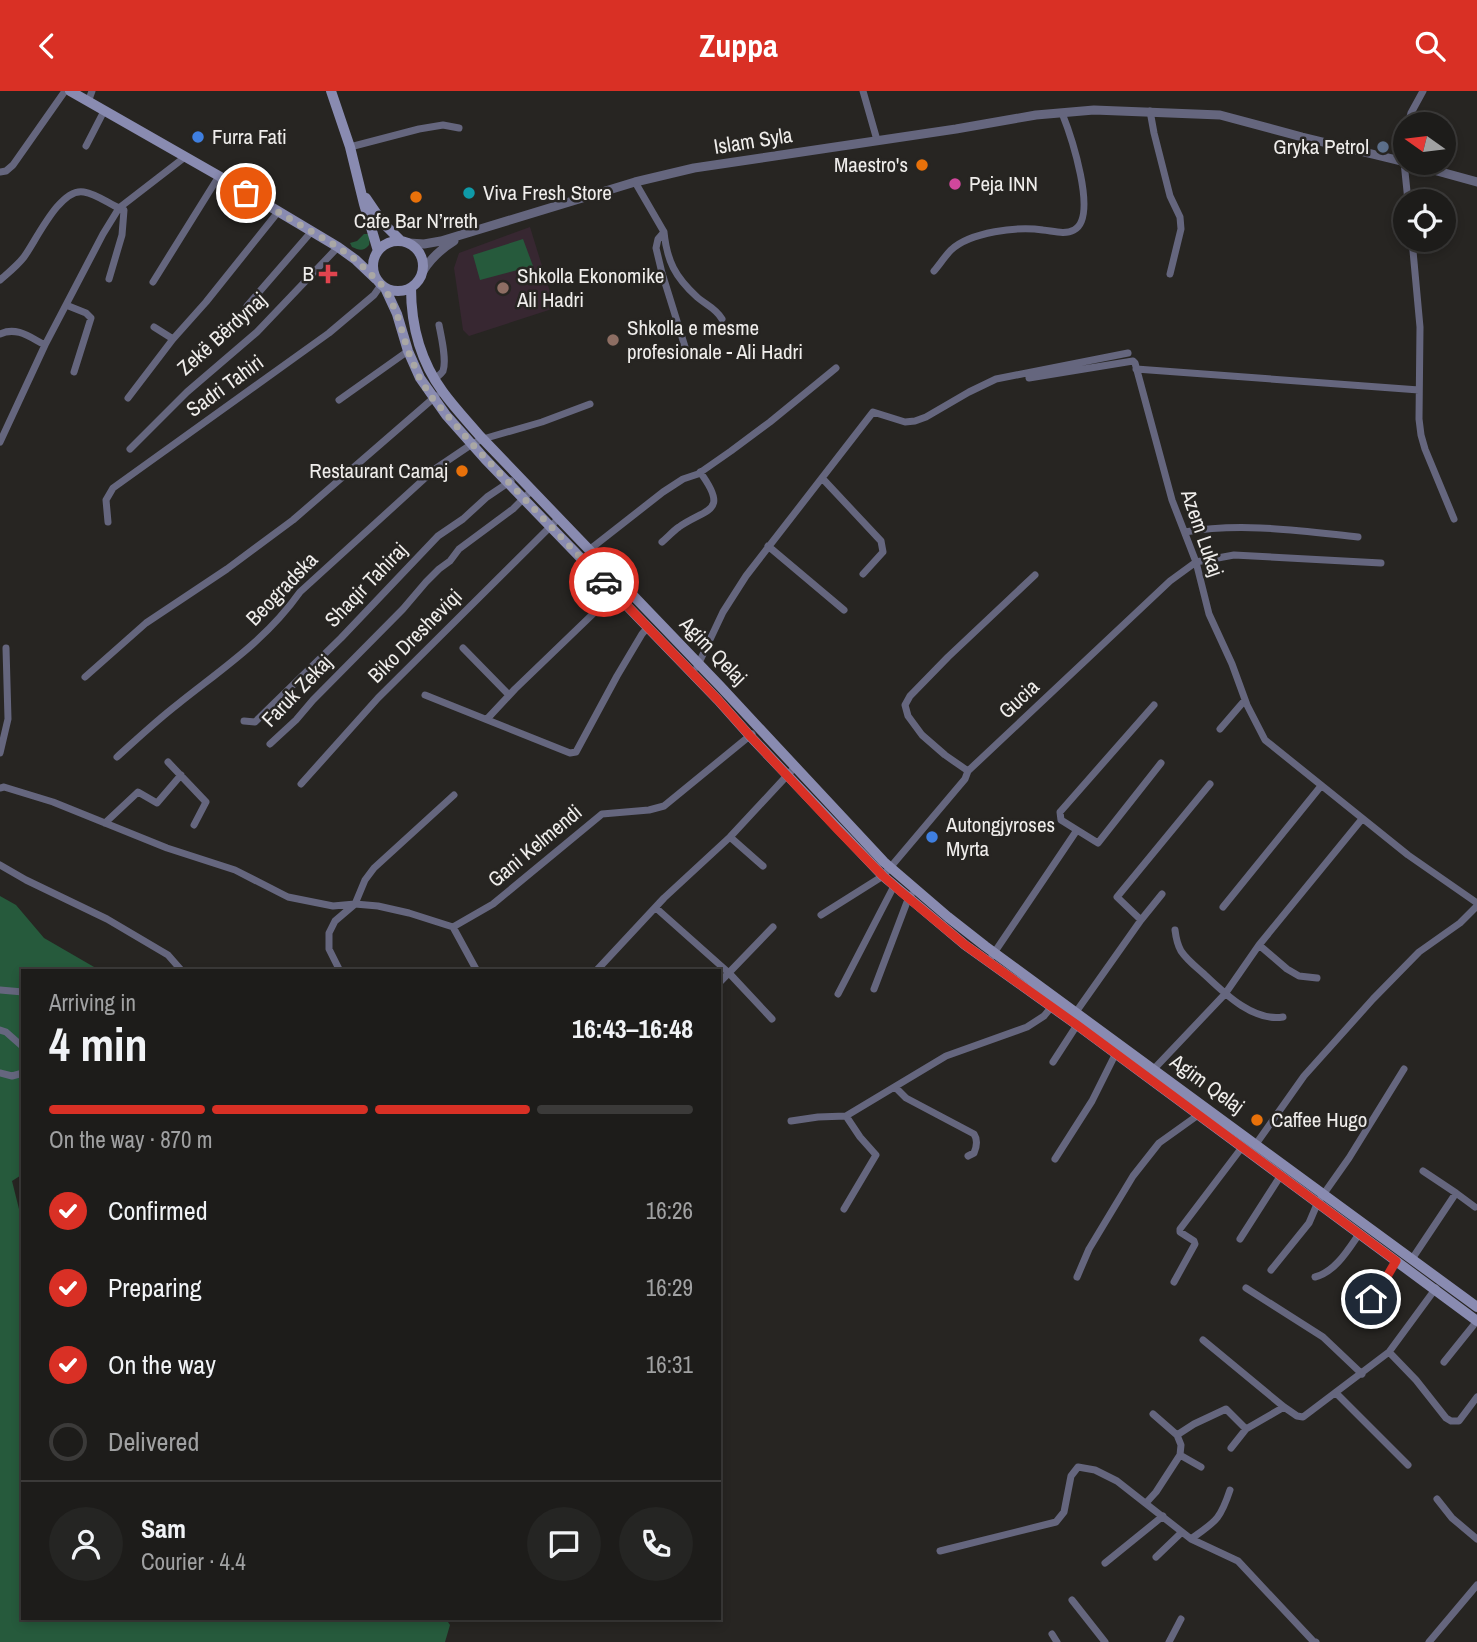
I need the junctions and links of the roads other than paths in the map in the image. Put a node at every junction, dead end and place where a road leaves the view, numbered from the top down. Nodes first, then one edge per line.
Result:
1 (67, 91) edge
2 (331, 91) edge
3 (863, 91) edge
4 (1423, 91) edge
5 (90, 96) edge
6 (104, 111) junction
7 (1150, 111) junction
8 (1412, 112) edge
9 (1062, 113) junction
10 (459, 128) dead end
11 (877, 139) junction
12 (86, 146) dead end
13 (350, 147) junction
14 (186, 157) junction
15 (1393, 159) edge
16 (0, 172) edge
17 (1450, 175) edge
18 (219, 176) junction
19 (635, 182) junction
20 (1477, 183) edge
21 (361, 190) junction
22 (119, 208) junction
23 (278, 212) junction
24 (312, 231) junction
25 (664, 232) junction
26 (463, 235) junction
27 (405, 242) junction
28 (338, 247) junction
29 (1413, 252) edge
30 (377, 253) junction
31 (423, 271) junction
32 (934, 271) dead end
33 (1170, 274) dead end
34 (1, 277) edge
35 (109, 279) dead end
36 (153, 282) dead end
37 (381, 284) junction
38 (411, 288) junction
39 (66, 305) junction
40 (247, 306) dead end
41 (722, 319) dead end
42 (439, 325) dead end
43 (154, 327) dead end
44 (0, 334) edge
45 (173, 339) junction
46 (45, 345) junction
47 (686, 350) dead end
48 (408, 351) junction
49 (1128, 353) dead end
50 (835, 368) dead end
51 (1136, 369) junction
52 (74, 372) dead end
53 (1029, 378) dead end
54 (435, 379) junction
55 (442, 390) junction
56 (1419, 390) junction
57 (128, 398) dead end
58 (433, 399) junction
59 (339, 400) dead end
60 (590, 404) dead end
61 (483, 439) junction
62 (0, 442) edge
63 (472, 444) junction
64 (130, 449) dead end
65 (701, 472) junction
66 (822, 478) junction
67 (513, 479) junction
68 (528, 494) junction
69 (1454, 519) dead end
70 (108, 522) dead end
71 (555, 522) junction
72 (1185, 532) junction
73 (1358, 537) dead end
74 (662, 542) dead end
75 (768, 546) junction
76 (589, 550) junction
77 (1196, 562) junction
78 (1381, 563) dead end
79 (863, 574) dead end
80 (1035, 575) dead end
81 (619, 589) junction
82 (844, 610) dead end
83 (648, 627) junction
84 (6, 647) dead end
85 (463, 648) dead end
86 (696, 669) junction
87 (85, 677) dead end
88 (425, 695) dead end
89 (509, 695) junction
90 (1245, 699) junction
91 (1154, 705) dead end
92 (487, 719) junction
93 (244, 721) dead end
94 (1220, 729) dead end
95 (754, 732) junction
96 (270, 744) dead end
97 (0, 753) edge
98 (117, 757) dead end
99 (168, 762) dead end
100 (1161, 763) dead end
101 (791, 771) junction
102 (968, 771) junction
103 (180, 775) junction
104 (301, 784) dead end
105 (1210, 784) dead end
106 (1321, 786) junction
107 (0, 788) edge
108 (454, 795) dead end
109 (1362, 820) junction
110 (105, 823) junction
111 (194, 825) dead end
112 (1077, 830) junction
113 (730, 837) junction
114 (0, 865) edge
115 (764, 866) dead end
116 (887, 872) junction
117 (894, 886) junction
118 (912, 894) junction
119 (1162, 894) dead end
120 (355, 904) junction
121 (1477, 905) edge
122 (1223, 907) dead end
123 (656, 908) junction
124 (821, 915) dead end
125 (1141, 920) junction
126 (453, 927) junction
127 (773, 927) dead end
128 (1175, 930) dead end
129 (1259, 946) junction
130 (992, 957) junction
131 (180, 969) edge
132 (339, 969) edge
133 (476, 969) edge
134 (598, 969) edge
135 (729, 973) junction
136 (1317, 978) dead end
137 (721, 981) edge
138 (874, 989) dead end
139 (0, 990) edge
140 (21, 992) edge
141 (838, 994) dead end
142 (1225, 994) junction
143 (1055, 1003) junction
144 (1076, 1012) junction
145 (1283, 1017) dead end
146 (772, 1019) dead end
147 (1077, 1025) junction
148 (0, 1030) edge
149 (21, 1045) edge
150 (1118, 1049) junction
151 (1053, 1062) dead end
152 (1404, 1069) dead end
153 (0, 1073) edge
154 (1151, 1073) junction
155 (21, 1074) edge
156 (895, 1087) junction
157 (1203, 1111) junction
158 (846, 1116) junction
159 (791, 1121) dead end
160 (1249, 1143) junction
161 (968, 1156) dead end
162 (1055, 1159) dead end
163 (1423, 1171) dead end
164 (1281, 1175) junction
165 (1456, 1193) junction
166 (1321, 1198) junction
167 (1475, 1207) dead end
168 (845, 1209) dead end
169 (1359, 1234) junction
170 (1240, 1239) dead end
171 (1412, 1259) junction
172 (1396, 1261) junction
173 (1271, 1270) dead end
174 (1077, 1277) dead end
175 (1315, 1277) dead end
176 (1174, 1282) dead end
177 (1438, 1285) junction
178 (1246, 1288) dead end
179 (1360, 1302) dead end
180 (1477, 1307) edge
181 (1477, 1321) edge
182 (1203, 1340) dead end
183 (1389, 1352) junction
184 (1444, 1362) dead end
185 (1362, 1374) junction
186 (1336, 1393) junction
187 (1477, 1397) edge
188 (1284, 1407) junction
189 (1153, 1414) dead end
190 (1246, 1429) junction
191 (1177, 1435) junction
192 (1231, 1448) dead end
193 (1180, 1455) junction
194 (1408, 1465) dead end
195 (1201, 1467) dead end
196 (1230, 1490) dead end
197 (1437, 1499) dead end
198 (1146, 1503) junction
199 (1163, 1516) junction
200 (1182, 1532) junction
201 (1191, 1539) junction
202 (1477, 1539) edge
203 (940, 1551) dead end
204 (1156, 1557) dead end
205 (1105, 1563) dead end
206 (1477, 1585) edge
207 (1072, 1600) dead end
208 (1181, 1619) dead end
209 (1052, 1634) dead end
210 (1057, 1642) edge
211 (1105, 1642) edge
212 (1169, 1642) edge
213 (1313, 1642) edge
214 (1429, 1642) edge

1 - 5 main road
1 - 16 street
2 - 13 main road
3 - 11 street
4 - 8 street
5 - 6 main road
6 - 12 street
6 - 14 main road
7 - 9 street, Islam Syla
7 - 15 street, Islam Syla
7 - 33 street
9 - 11 street, Islam Syla
9 - 32 street
10 - 13 street
11 - 19 street, Islam Syla
13 - 21 main road
14 - 18 main road
14 - 22 street
17 - 20 street, Islam Syla
18 - 23 main road
18 - 36 street
19 - 25 street
19 - 26 street, Islam Syla
21 - 27 main road
21 - 30 main road
22 - 34 street
22 - 35 street
22 - 39 street
23 - 24 main road
23 - 45 street
24 - 28 main road
24 - 40 street, Zekë Bërdynaj
25 - 41 street
25 - 47 street
26 - 27 street, Islam Syla
26 - 31 street, Islam Syla
27 - 30 main road
27 - 31 main road
28 - 30 main road
28 - 37 main road
28 - 64 street, Zekë Bërdynaj
29 - 56 street
30 - 37 main road
31 - 38 main road
37 - 38 main road
37 - 48 main road, Agim Qelaj
37 - 70 street, Sadri Tahiri
38 - 54 main road, Agim Qelaj
39 - 46 street
39 - 52 street
42 - 54 street
43 - 45 street
44 - 46 street
45 - 57 street
46 - 62 street
48 - 58 main road, Agim Qelaj
48 - 59 street
49 - 66 street
50 - 65 street
51 - 53 street
51 - 56 street
51 - 72 street, Azem Lukaj
54 - 55 main road, Agim Qelaj
55 - 58 street
55 - 61 main road, Agim Qelaj
56 - 69 street
58 - 63 main road, Agim Qelaj
58 - 87 street
60 - 61 street
61 - 63 street
61 - 67 main road, Agim Qelaj
63 - 67 main road, Agim Qelaj
63 - 98 street, Beogradska
65 - 74 street
65 - 76 street
66 - 75 street
66 - 79 street
67 - 68 main road, Agim Qelaj
67 - 93 street, Shaqir Tahiraj
68 - 71 main road, Agim Qelaj
68 - 96 street, Faruk Zekaj
71 - 76 main road, Agim Qelaj
71 - 81 main road, Agim Qelaj
71 - 104 street, Biko Dresheviqi
72 - 73 street
72 - 77 street, Azem Lukaj
75 - 82 street
75 - 86 street
76 - 81 main road, Agim Qelaj
77 - 78 street
77 - 90 street, Azem Lukaj
77 - 102 street, Gucia
80 - 102 street
81 - 83 main road, Agim Qelaj
81 - 86 main road, Agim Qelaj
81 - 89 street
83 - 86 main road, Agim Qelaj
83 - 92 street, Agim Qelaj
84 - 97 street
85 - 89 street
86 - 95 main road, Agim Qelaj
88 - 92 street, Agim Qelaj
89 - 92 street
90 - 94 street
90 - 106 street, Azem Lukaj
91 - 112 street
95 - 101 main road, Agim Qelaj
95 - 126 street, Gani Kelmendi
99 - 103 street
100 - 112 street
101 - 113 street
101 - 116 main road, Agim Qelaj
102 - 116 street, Gucia
103 - 110 street
103 - 111 street
105 - 125 street
106 - 109 street, Azem Lukaj
106 - 122 street
107 - 110 street
108 - 120 street
109 - 121 street, Azem Lukaj
109 - 129 street
110 - 120 street
112 - 130 street
113 - 115 street
113 - 123 street
114 - 131 street
116 - 117 main road, Agim Qelaj
116 - 118 main road, Agim Qelaj
116 - 124 street
117 - 118 main road, Agim Qelaj
117 - 141 street
118 - 130 main road, Agim Qelaj
118 - 138 street
119 - 125 street
120 - 126 street
120 - 132 street
121 - 160 street
123 - 134 street
123 - 135 street
125 - 144 street
126 - 133 street
127 - 135 street
128 - 142 street
129 - 136 street
129 - 142 street
130 - 143 main road, Agim Qelaj
135 - 137 street
135 - 146 street
139 - 140 street
142 - 145 street
142 - 154 street
143 - 144 main road, Agim Qelaj
143 - 147 main road, Agim Qelaj
143 - 156 street
144 - 150 main road, Agim Qelaj
147 - 150 main road, Agim Qelaj
147 - 151 street
148 - 149 street
150 - 154 main road, Agim Qelaj
150 - 162 street
152 - 166 street
153 - 155 street
154 - 157 main road, Agim Qelaj
156 - 158 street
156 - 161 street
157 - 160 main road, Agim Qelaj
157 - 174 street
158 - 159 street
158 - 168 street
160 - 164 main road, Agim Qelaj
160 - 166 main road, Agim Qelaj
160 - 176 street
163 - 165 street
164 - 166 main road, Agim Qelaj
164 - 170 street
165 - 167 street
165 - 171 street
166 - 169 main road, Agim Qelaj
166 - 171 main road, Agim Qelaj
166 - 173 street
169 - 172 main road, Agim Qelaj
169 - 175 street
171 - 177 main road, Agim Qelaj
172 - 177 main road, Agim Qelaj
172 - 179 street
177 - 180 main road, Agim Qelaj
177 - 181 main road, Agim Qelaj
177 - 183 street
178 - 185 street
181 - 184 street
182 - 188 street
183 - 185 street
183 - 187 street
185 - 186 street
186 - 188 street
186 - 194 street
188 - 190 street
189 - 191 street
190 - 191 street
190 - 192 street
191 - 193 street
193 - 195 street
193 - 198 street
196 - 201 street
197 - 202 street
198 - 199 street
198 - 203 street
199 - 200 street
199 - 205 street
200 - 201 street
200 - 204 street
201 - 213 street
206 - 214 street
207 - 211 street
208 - 212 street
209 - 210 street

